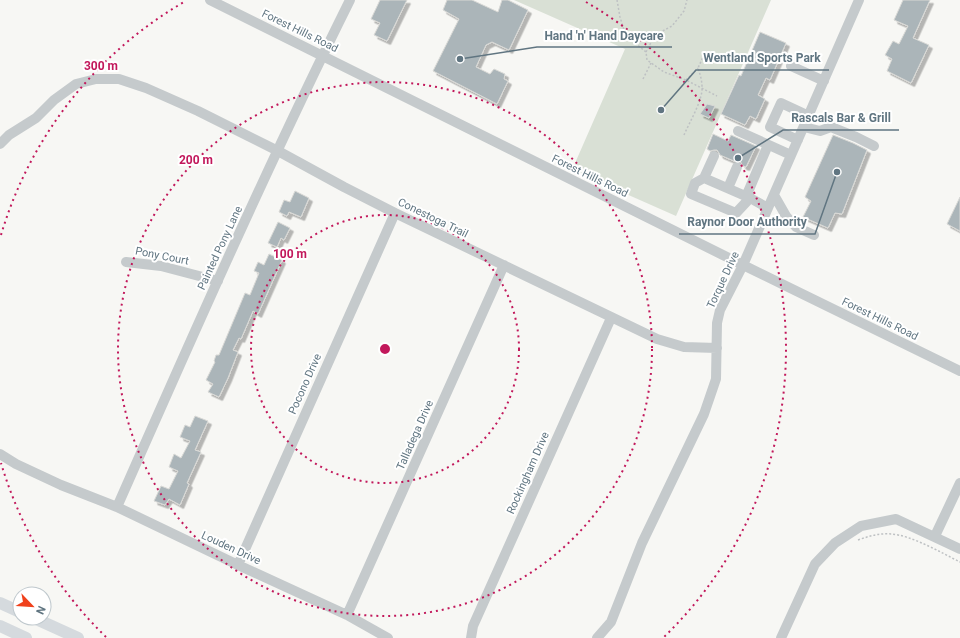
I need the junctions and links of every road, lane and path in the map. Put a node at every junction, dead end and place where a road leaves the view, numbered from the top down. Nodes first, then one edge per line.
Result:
1 (210, 0) edge
2 (350, 0) edge
3 (617, 0) edge
4 (687, 0) edge
5 (859, 0) edge
6 (646, 52) junction
7 (322, 56) junction
8 (703, 57) dead end
9 (651, 63) junction
10 (791, 66) dead end
11 (698, 68) junction
12 (643, 79) dead end
13 (686, 80) junction
14 (824, 81) junction
15 (703, 89) junction
16 (716, 96) dead end
17 (809, 116) junction
18 (804, 127) junction
19 (738, 131) dead end
20 (684, 135) dead end
21 (798, 140) junction
22 (0, 144) edge
23 (768, 145) junction
24 (874, 146) dead end
25 (278, 151) junction
26 (791, 155) junction
27 (714, 156) dead end
28 (737, 167) dead end
29 (704, 178) junction
30 (728, 188) junction
31 (774, 195) junction
32 (750, 198) junction
33 (768, 208) junction
34 (395, 213) junction
35 (814, 235) dead end
36 (126, 262) dead end
37 (743, 265) junction
38 (504, 266) junction
39 (218, 281) junction
40 (611, 318) junction
41 (717, 348) junction
42 (960, 371) edge
43 (0, 454) edge
44 (960, 482) edge
45 (117, 508) junction
46 (935, 536) junction
47 (857, 540) dead end
48 (960, 549) edge
49 (960, 562) edge
50 (238, 565) junction
51 (0, 603) edge
52 (12, 608) edge
53 (348, 615) junction
54 (0, 626) edge
55 (52, 626) edge
56 (26, 638) edge
57 (78, 638) edge
58 (388, 638) edge
59 (471, 638) edge
60 (597, 638) edge
61 (782, 638) edge

1 - 7 street, Forest Hills Road
2 - 7 street, Painted Pony Lane
3 - 6 path
4 - 6 path
5 - 14 street, Torque Drive
6 - 9 path
7 - 25 street, Painted Pony Lane
7 - 37 street, Forest Hills Road
8 - 11 path
9 - 12 path
9 - 13 path
10 - 14 street
11 - 13 path
11 - 15 path
13 - 15 path
14 - 17 street, Torque Drive
15 - 16 path
15 - 20 path
17 - 18 street, Torque Drive
17 - 21 street
18 - 21 street, Torque Drive
18 - 24 street
19 - 23 street
21 - 26 street, Torque Drive
22 - 25 street, Conestoga Trail
23 - 26 street
23 - 32 street
25 - 34 street, Conestoga Trail
25 - 39 street, Painted Pony Lane
26 - 31 street, Torque Drive
27 - 29 street
28 - 30 street
29 - 30 street
29 - 32 street
30 - 32 street
31 - 33 street, Torque Drive
31 - 35 street
32 - 33 street
33 - 37 street, Torque Drive
34 - 38 street, Conestoga Trail
34 - 50 street, Pocono Drive
36 - 39 street, Pony Court
37 - 41 street, Torque Drive
37 - 42 street, Forest Hills Road
38 - 40 street, Conestoga Trail
38 - 53 street, Talladega Drive
39 - 45 street, Painted Pony Lane
40 - 41 street, Conestoga Trail
40 - 59 street, Rockingham Drive
41 - 60 street, Torque Drive
43 - 45 street, Louden Drive
44 - 46 street
45 - 50 street, Louden Drive
46 - 48 street
46 - 61 street
47 - 49 path
50 - 53 street, Louden Drive
51 - 52 main road
53 - 58 street, Louden Drive
54 - 56 main road
55 - 57 main road

